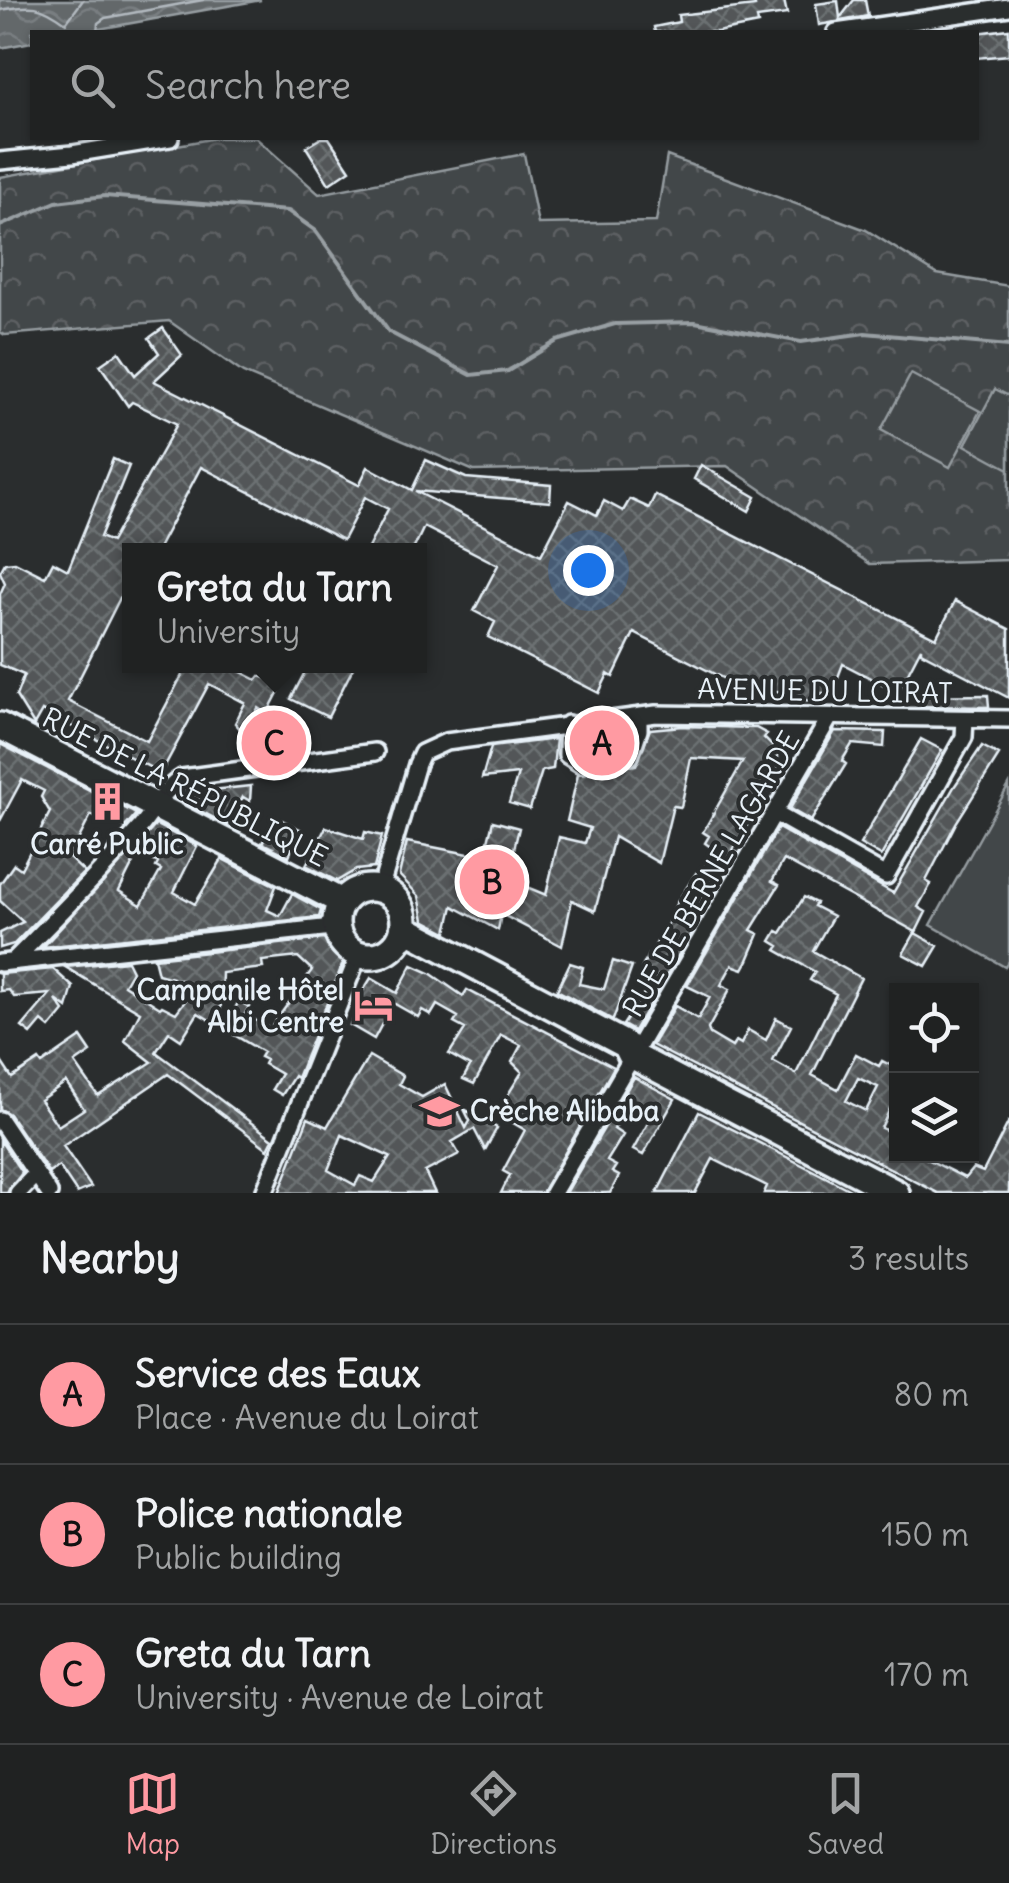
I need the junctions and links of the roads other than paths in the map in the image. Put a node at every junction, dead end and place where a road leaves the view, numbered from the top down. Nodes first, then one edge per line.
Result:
1 (1009, 7) edge
2 (850, 30) edge
3 (158, 140) edge
4 (0, 161) edge
5 (639, 716) junction
6 (830, 717) junction
7 (965, 719) junction
8 (1009, 719) edge
9 (568, 724) junction
10 (0, 726) edge
11 (375, 752) dead end
12 (157, 807) junction
13 (776, 814) junction
14 (380, 890) junction
15 (339, 912) junction
16 (400, 936) junction
17 (359, 954) junction
18 (6, 962) edge
19 (632, 1055) junction
20 (0, 1120) edge
21 (36, 1174) junction
22 (18, 1193) edge
23 (49, 1193) edge
24 (264, 1193) edge
25 (554, 1193) edge
26 (896, 1193) edge

1 - 2 street
3 - 4 street
5 - 6 street, AVENUE DU LOIRAT
5 - 9 street, AVENUE DU LOIRAT
5 - 9 street
6 - 7 street, AVENUE DU LOIRAT
6 - 13 street, RUE DE BERNE LAGARDE
7 - 8 street, AVENUE DU LOIRAT
7 - 13 street
9 - 14 street, AVENUE DU LOIRAT
10 - 12 main road, RUE DE LA RÉPUBLIQUE
11 - 12 street
12 - 15 main road, RUE DE LA RÉPUBLIQUE
12 - 18 street
13 - 19 street, RUE DE BERNE LAGARDE
14 - 15 main road
14 - 16 main road
15 - 17 main road
15 - 18 street
16 - 17 main road
16 - 19 main road
17 - 24 street
19 - 25 street, RUE DE BERNE LAGARDE
19 - 26 main road
20 - 21 street
21 - 22 street
21 - 23 street

